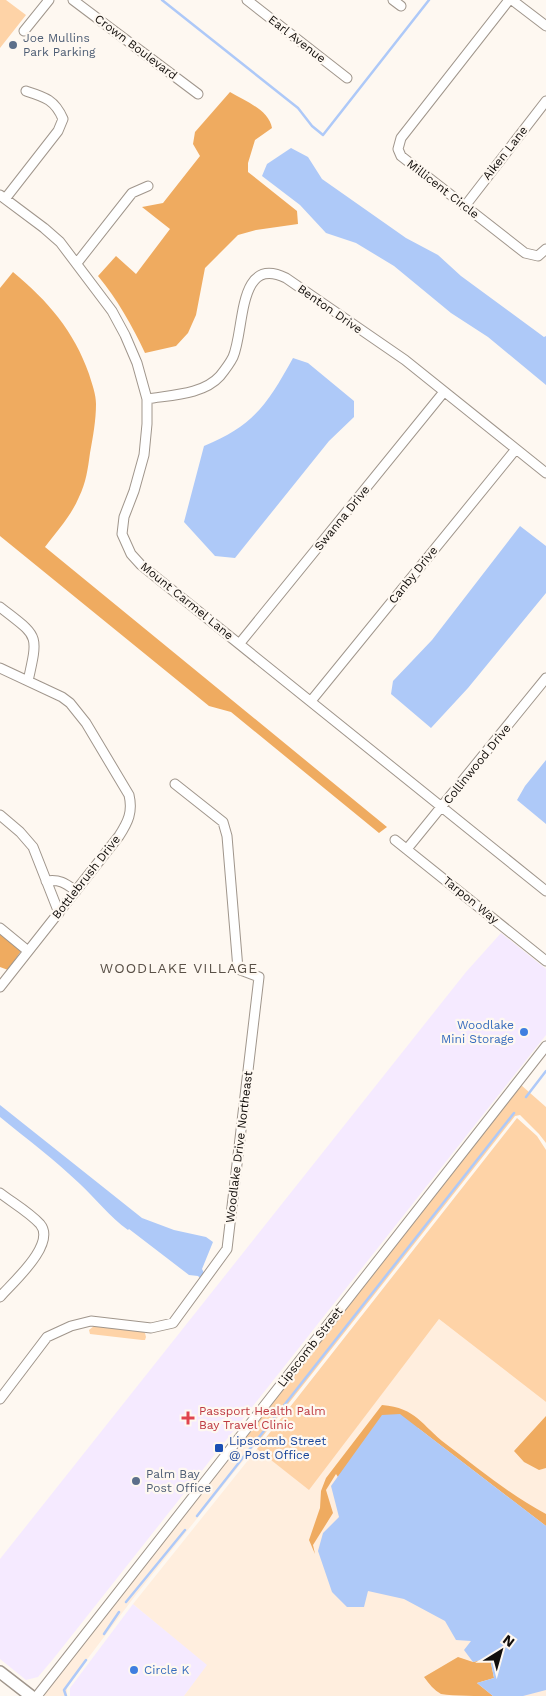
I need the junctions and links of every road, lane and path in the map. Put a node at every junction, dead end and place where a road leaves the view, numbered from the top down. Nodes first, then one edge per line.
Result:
1 (49, 0) edge
2 (74, 0) edge
3 (247, 0) edge
4 (393, 0) edge
5 (511, 0) edge
6 (401, 6) dead end
7 (546, 26) edge
8 (24, 31) dead end
9 (347, 78) dead end
10 (26, 91) dead end
11 (198, 94) dead end
12 (546, 101) edge
13 (148, 186) dead end
14 (3, 197) edge
15 (465, 206) junction
16 (546, 249) edge
17 (77, 263) junction
18 (443, 392) junction
19 (147, 398) junction
20 (516, 450) junction
21 (546, 474) edge
22 (0, 607) edge
23 (240, 643) junction
24 (0, 668) edge
25 (546, 678) edge
26 (28, 680) junction
27 (311, 701) junction
28 (175, 784) dead end
29 (442, 807) junction
30 (0, 815) edge
31 (395, 840) dead end
32 (407, 849) junction
33 (46, 881) junction
34 (76, 891) junction
35 (546, 891) edge
36 (59, 913) junction
37 (0, 928) edge
38 (28, 951) junction
39 (546, 961) edge
40 (0, 987) edge
41 (546, 1046) edge
42 (0, 1193) edge
43 (0, 1297) edge
44 (0, 1399) edge
45 (0, 1672) edge
46 (31, 1696) edge
47 (37, 1696) edge

1 - 8 street
2 - 11 street, Crown Boulevard
3 - 9 street, Earl Avenue
4 - 6 street
5 - 7 street
5 - 15 street, Millicent Circle
10 - 14 street
12 - 15 street, Aiken Lane
13 - 17 street
14 - 17 street, Mount Carmel Lane
15 - 16 street, Millicent Circle
17 - 19 street, Mount Carmel Lane
18 - 19 street, Benton Drive
18 - 20 street, Benton Drive
18 - 23 street, Swanna Drive
19 - 23 street, Mount Carmel Lane
20 - 21 street, Benton Drive
20 - 27 street, Canby Drive
22 - 26 street
23 - 27 street, Mount Carmel Lane
24 - 26 street, Bottlebrush Drive
25 - 29 street, Collinwood Drive
26 - 34 street, Bottlebrush Drive
27 - 29 street, Mount Carmel Lane
28 - 44 street, Woodlake Drive Northeast
29 - 32 street, Collinwood Drive
29 - 35 street, Mount Carmel Lane
30 - 33 street
31 - 32 street, Tarpon Way
32 - 39 street, Tarpon Way
33 - 34 street
33 - 36 street
34 - 36 street, Bottlebrush Drive
36 - 38 street, Bottlebrush Drive
37 - 38 street
38 - 40 street, Bottlebrush Drive
41 - 47 street, Lipscomb Street
42 - 43 street
45 - 46 main road

